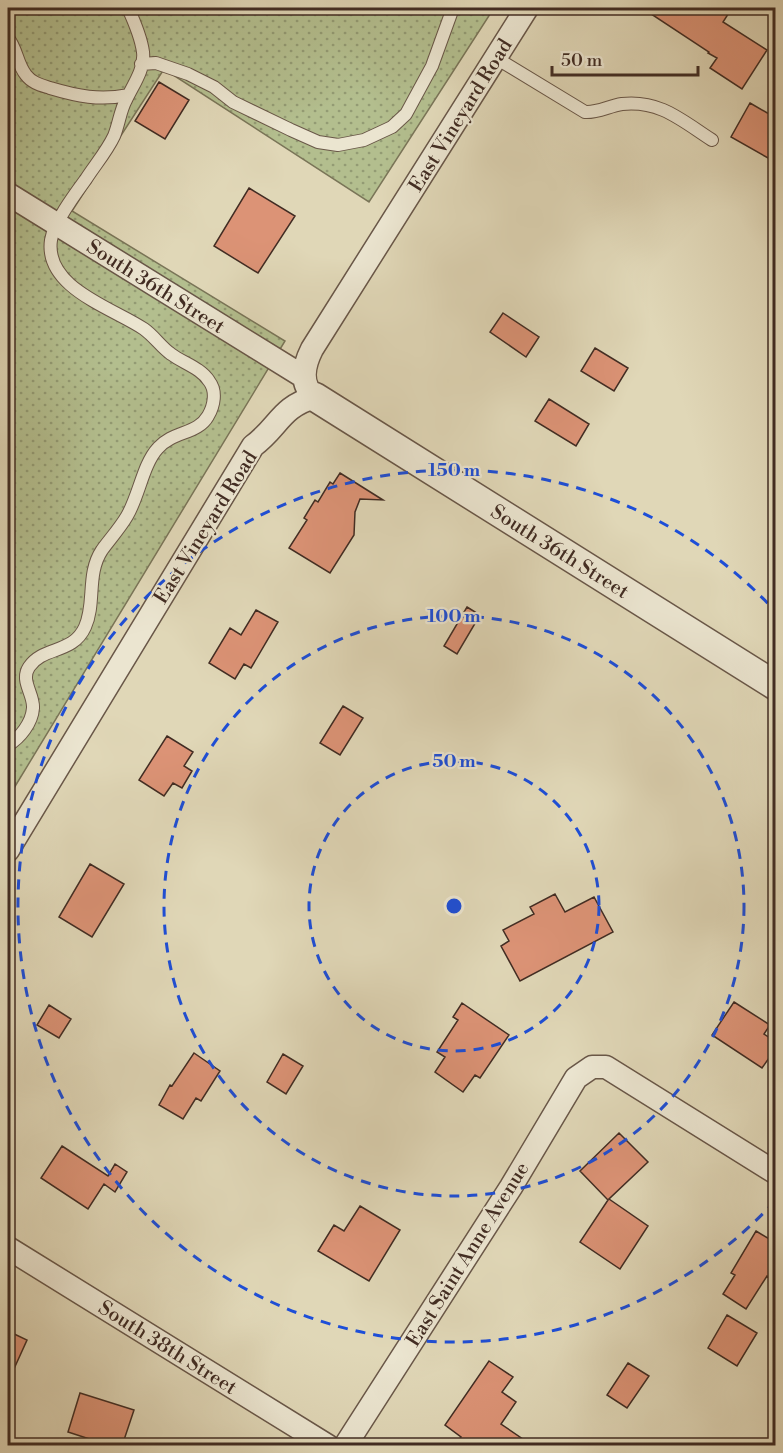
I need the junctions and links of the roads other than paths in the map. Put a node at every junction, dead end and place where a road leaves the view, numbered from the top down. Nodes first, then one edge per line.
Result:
1 (128, 8) edge
2 (453, 8) edge
3 (527, 8) edge
4 (8, 38) edge
5 (496, 58) junction
6 (141, 64) junction
7 (128, 95) junction
8 (711, 140) dead end
9 (8, 194) edge
10 (57, 225) junction
11 (309, 387) junction
12 (776, 686) edge
13 (8, 745) edge
14 (8, 850) edge
15 (776, 1173) edge
16 (8, 1248) edge
17 (328, 1446) edge
18 (345, 1446) edge

1 - 6 lane
2 - 6 lane
3 - 5 street, East Vineyard Road
4 - 7 lane
5 - 8 lane
5 - 11 street, East Vineyard Road
6 - 7 lane
7 - 10 lane
9 - 10 street, South 36th Street
10 - 11 street, South 36th Street
10 - 13 lane
11 - 12 street, South 36th Street
11 - 14 street, East Vineyard Road
15 - 18 street, East Saint Anne Avenue
16 - 17 street, South 38th Street

